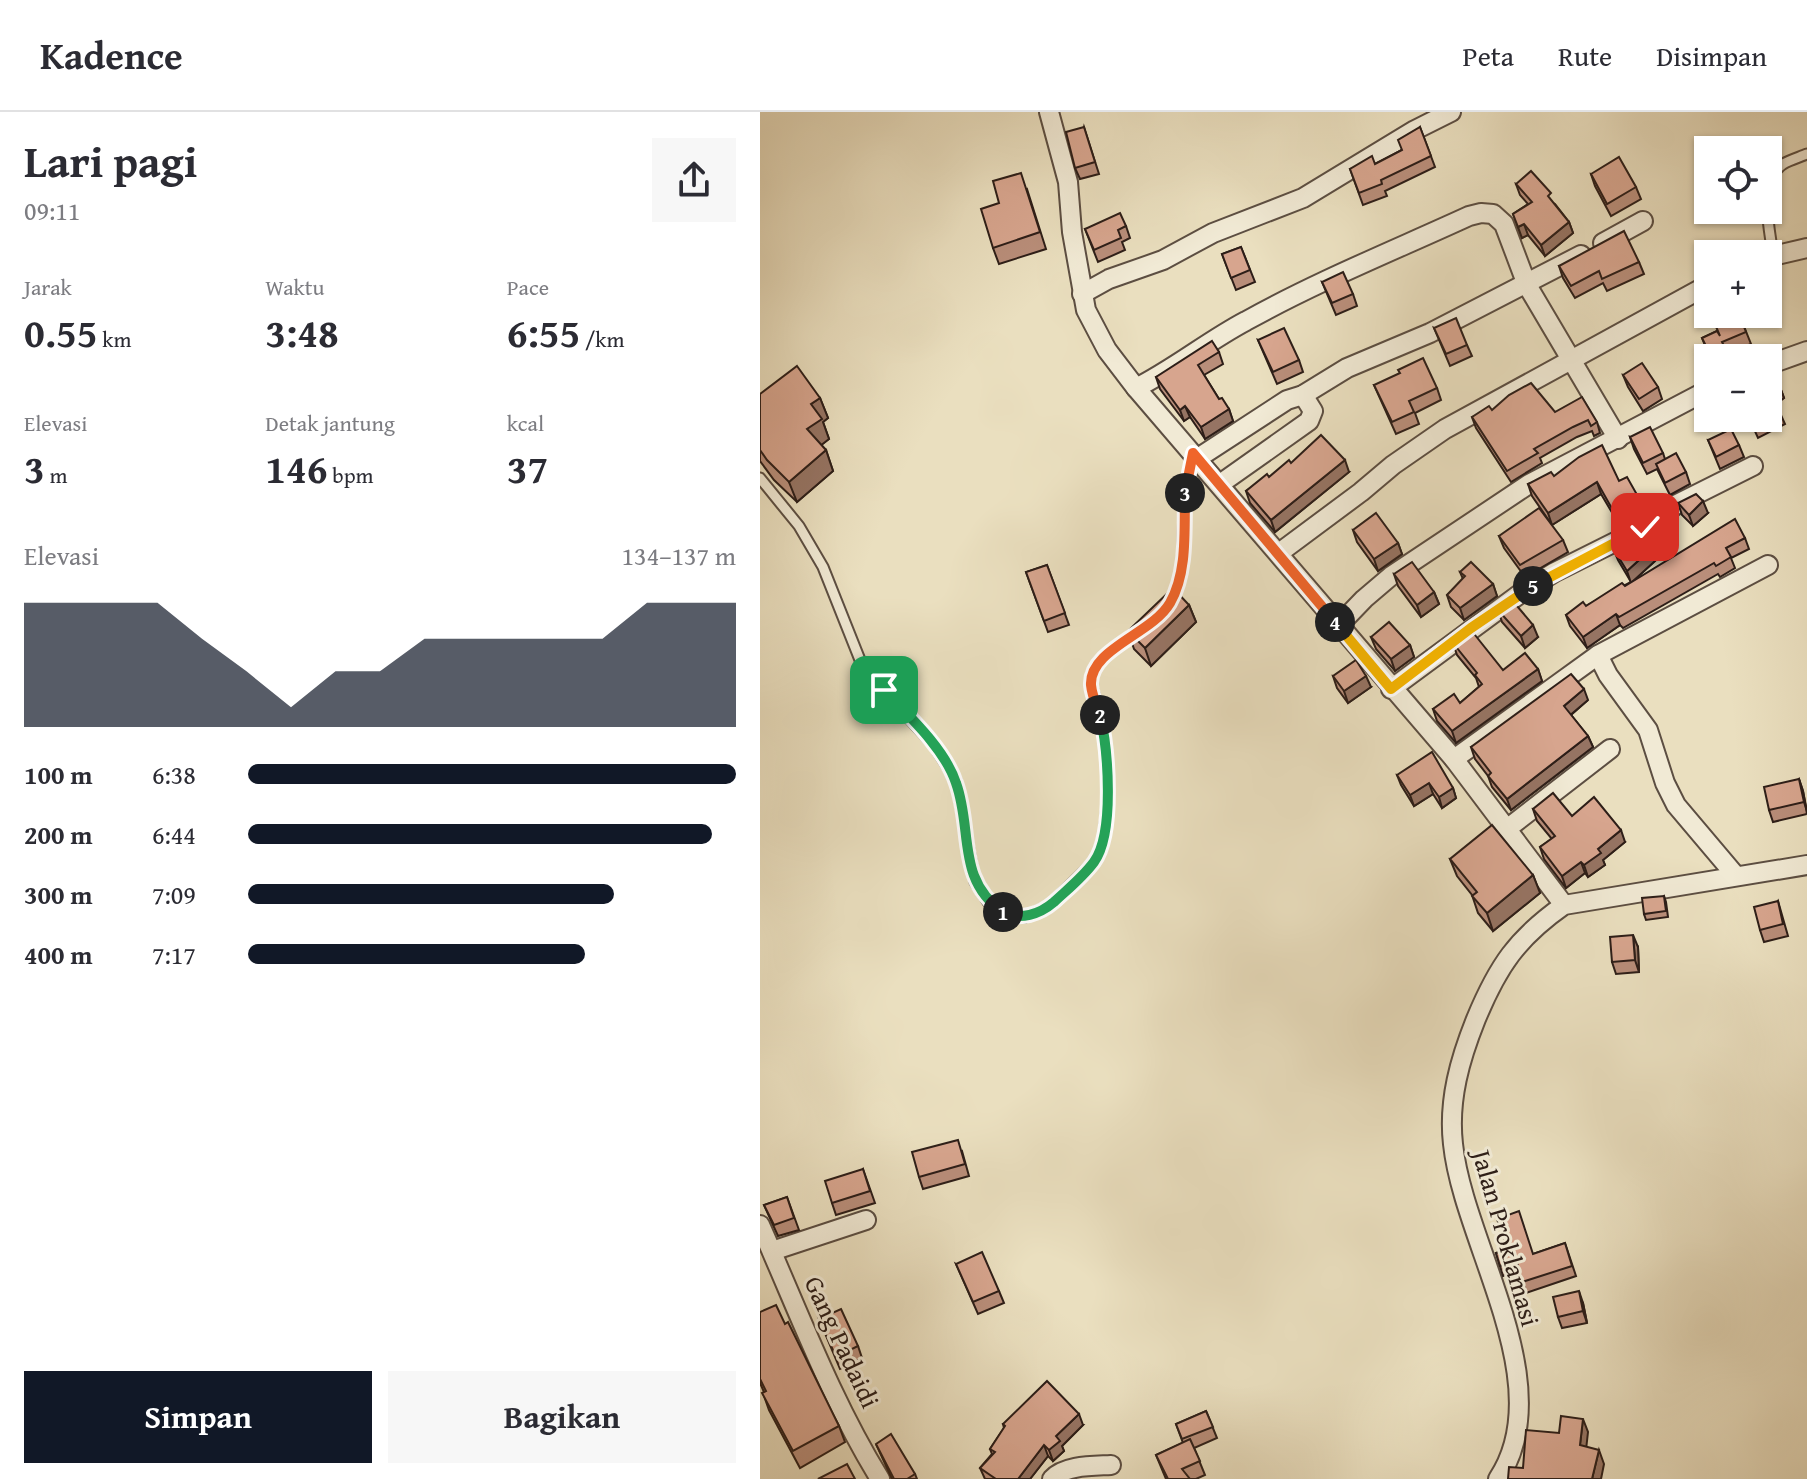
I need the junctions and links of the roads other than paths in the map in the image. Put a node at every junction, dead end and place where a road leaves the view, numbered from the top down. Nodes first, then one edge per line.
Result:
1 (1049, 112) edge
2 (1451, 112) edge
3 (1807, 154) edge
4 (1643, 221) dead end
5 (1769, 240) edge
6 (1807, 248) edge
7 (1782, 253) edge
8 (1527, 285) junction
9 (1694, 293) edge
10 (1082, 294) junction
11 (1807, 351) edge
12 (1573, 359) junction
13 (1782, 360) edge
14 (1136, 388) junction
15 (1303, 395) junction
16 (1694, 398) edge
17 (1618, 439) junction
18 (1195, 456) junction
19 (1753, 466) dead end
20 (760, 478) edge
21 (1220, 484) junction
22 (1279, 553) junction
23 (1768, 565) dead end
24 (1169, 606) edge
25 (1338, 626) junction
26 (1146, 628) edge
27 (1598, 655) junction
28 (1391, 689) junction
29 (1610, 749) dead end
30 (1454, 759) junction
31 (1508, 828) junction
32 (1807, 865) edge
33 (1736, 876) junction
34 (1564, 905) junction
35 (866, 1220) dead end
36 (760, 1225) edge
37 (772, 1251) junction
38 (1111, 1465) dead end
39 (880, 1479) edge
40 (1052, 1479) edge
41 (1498, 1479) edge

1 - 10 street
2 - 10 street
3 - 5 lane
4 - 8 street
6 - 7 street
8 - 12 street
8 - 14 street
8 - 15 street
9 - 12 street
10 - 14 street
11 - 13 street
12 - 17 street
12 - 22 street
14 - 18 street
15 - 18 street
15 - 21 street
16 - 17 street
17 - 25 street
18 - 21 street
18 - 24 lane
19 - 28 street
20 - 26 lane
21 - 22 street
22 - 25 street
23 - 27 street
25 - 28 street
27 - 30 street
27 - 33 street
28 - 30 street
29 - 31 street
30 - 31 street
31 - 34 street
32 - 33 street, Jalan Proklamasi
33 - 34 street, Jalan Proklamasi
34 - 41 street, Jalan Proklamasi
35 - 37 street
36 - 37 street, Gang Padaidi
37 - 39 street, Gang Padaidi
38 - 40 street

